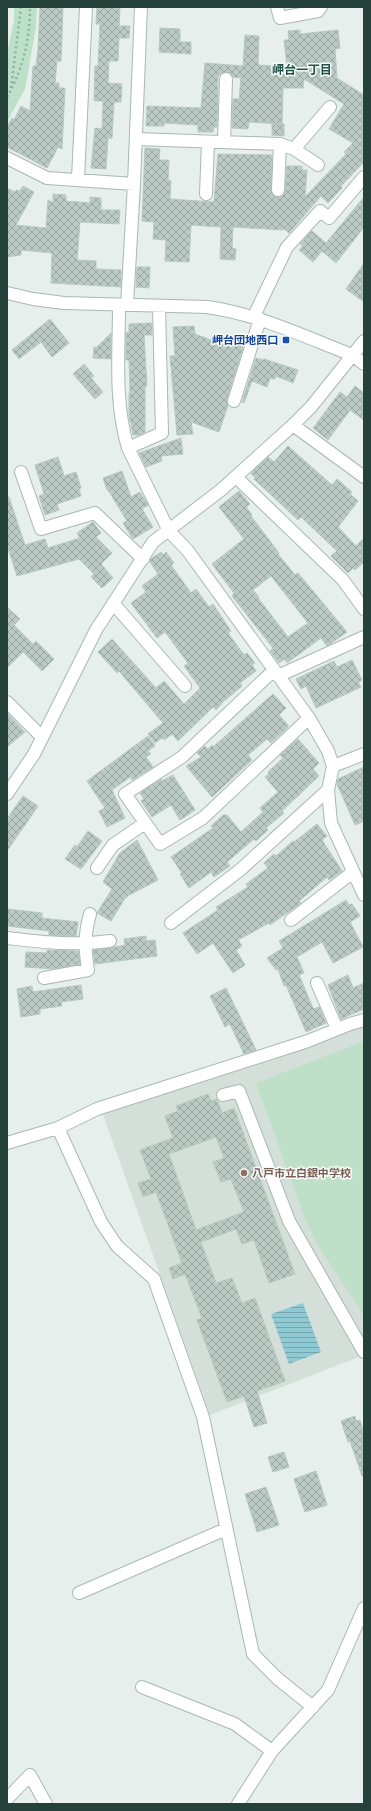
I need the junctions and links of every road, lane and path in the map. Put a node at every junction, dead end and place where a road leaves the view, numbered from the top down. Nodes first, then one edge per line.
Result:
1 (21, 7) edge
2 (30, 7) edge
3 (86, 7) edge
4 (141, 7) edge
5 (277, 7) edge
6 (320, 7) edge
7 (226, 79) dead end
8 (11, 91) junction
9 (7, 97) edge
10 (330, 107) dead end
11 (136, 139) junction
12 (208, 142) junction
13 (224, 142) junction
14 (280, 144) junction
15 (294, 149) junction
16 (7, 158) edge
17 (318, 165) dead end
18 (364, 178) edge
19 (78, 179) junction
20 (134, 184) junction
21 (278, 190) dead end
22 (206, 194) dead end
23 (7, 293) edge
24 (123, 305) junction
25 (159, 306) junction
26 (257, 318) junction
27 (364, 342) edge
28 (352, 355) junction
29 (364, 364) edge
30 (234, 401) dead end
31 (293, 425) junction
32 (128, 448) junction
33 (21, 472) dead end
34 (236, 477) junction
35 (364, 478) edge
36 (169, 531) junction
37 (143, 559) junction
38 (114, 603) junction
39 (364, 609) edge
40 (364, 637) edge
41 (276, 673) junction
42 (185, 686) dead end
43 (7, 702) edge
44 (309, 718) junction
45 (42, 737) junction
46 (364, 754) edge
47 (333, 766) junction
48 (328, 790) junction
49 (7, 794) edge
50 (145, 823) junction
51 (97, 868) dead end
52 (353, 872) junction
53 (364, 895) edge
54 (90, 914) dead end
55 (291, 920) dead end
56 (171, 923) dead end
57 (7, 938) edge
58 (110, 941) dead end
59 (84, 944) junction
60 (44, 978) dead end
61 (317, 984) dead end
62 (364, 1020) edge
63 (337, 1029) junction
64 (223, 1095) dead end
65 (58, 1128) junction
66 (7, 1143) edge
67 (364, 1352) edge
68 (226, 1529) junction
69 (79, 1593) dead end
70 (364, 1608) edge
71 (142, 1687) dead end
72 (313, 1707) junction
73 (272, 1751) junction
74 (7, 1799) edge
75 (46, 1804) edge
76 (238, 1804) edge

1 - 8 path
2 - 8 path
3 - 19 street
4 - 11 street
5 - 6 street
7 - 13 street
8 - 9 path
10 - 15 street
11 - 12 street
11 - 20 street
12 - 13 street
12 - 22 street
13 - 14 street
14 - 15 street
14 - 21 street
15 - 17 street
16 - 19 street
18 - 26 street
19 - 20 street
20 - 24 street
23 - 24 street
24 - 25 street
24 - 32 street
25 - 26 street
25 - 32 street
26 - 28 street
26 - 30 street
27 - 28 street
28 - 29 street
28 - 31 street
31 - 34 street
31 - 35 street
32 - 36 street
33 - 37 street
34 - 36 street
34 - 39 street
36 - 37 street
36 - 41 street
37 - 38 street
38 - 42 street
38 - 45 street
40 - 41 street
41 - 44 street
41 - 50 street
43 - 45 street
44 - 47 street
44 - 50 street
45 - 49 street
46 - 47 street
47 - 48 street
48 - 52 street
48 - 56 street
50 - 51 street
52 - 53 street
52 - 55 street
54 - 59 street
57 - 59 street
58 - 59 street
59 - 60 street
61 - 63 street
62 - 63 street
63 - 65 street
64 - 67 street
65 - 66 street
65 - 68 street
68 - 69 street
68 - 72 street
70 - 72 street
71 - 73 street
72 - 73 street
73 - 76 street
74 - 75 street

